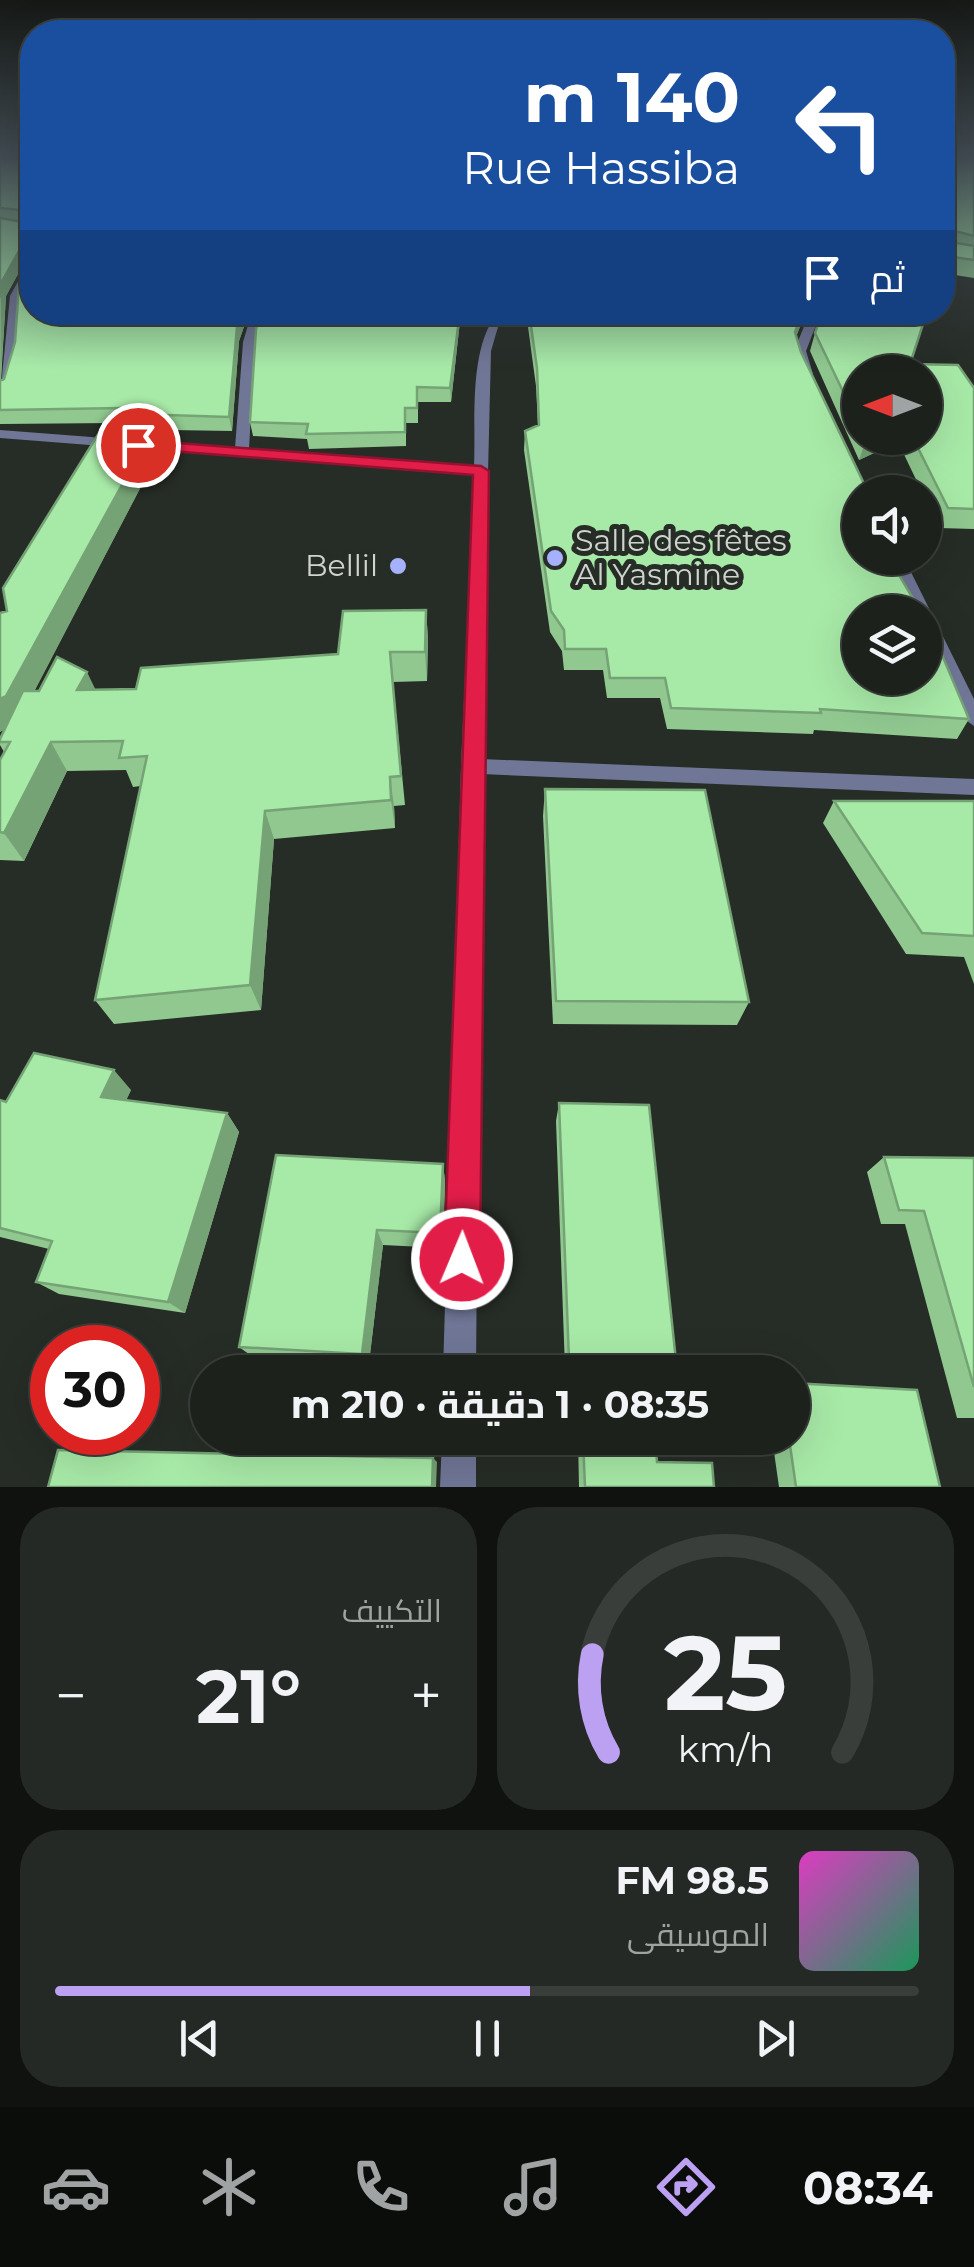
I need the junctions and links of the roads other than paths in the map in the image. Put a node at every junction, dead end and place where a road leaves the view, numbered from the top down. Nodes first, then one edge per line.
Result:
1 (20, 287) edge
2 (254, 325) edge
3 (494, 325) edge
4 (811, 325) edge
5 (813, 386) edge
6 (0, 392) edge
7 (0, 434) edge
8 (242, 453) junction
9 (481, 471) junction
10 (942, 652) edge
11 (974, 719) edge
12 (471, 766) junction
13 (974, 787) edge
14 (460, 1355) edge
15 (459, 1455) edge
16 (458, 1487) edge

1 - 6 street
2 - 8 street
3 - 9 street
4 - 5 street
7 - 8 street
8 - 9 street
9 - 12 street
10 - 11 street
12 - 13 street
12 - 14 street
15 - 16 street

